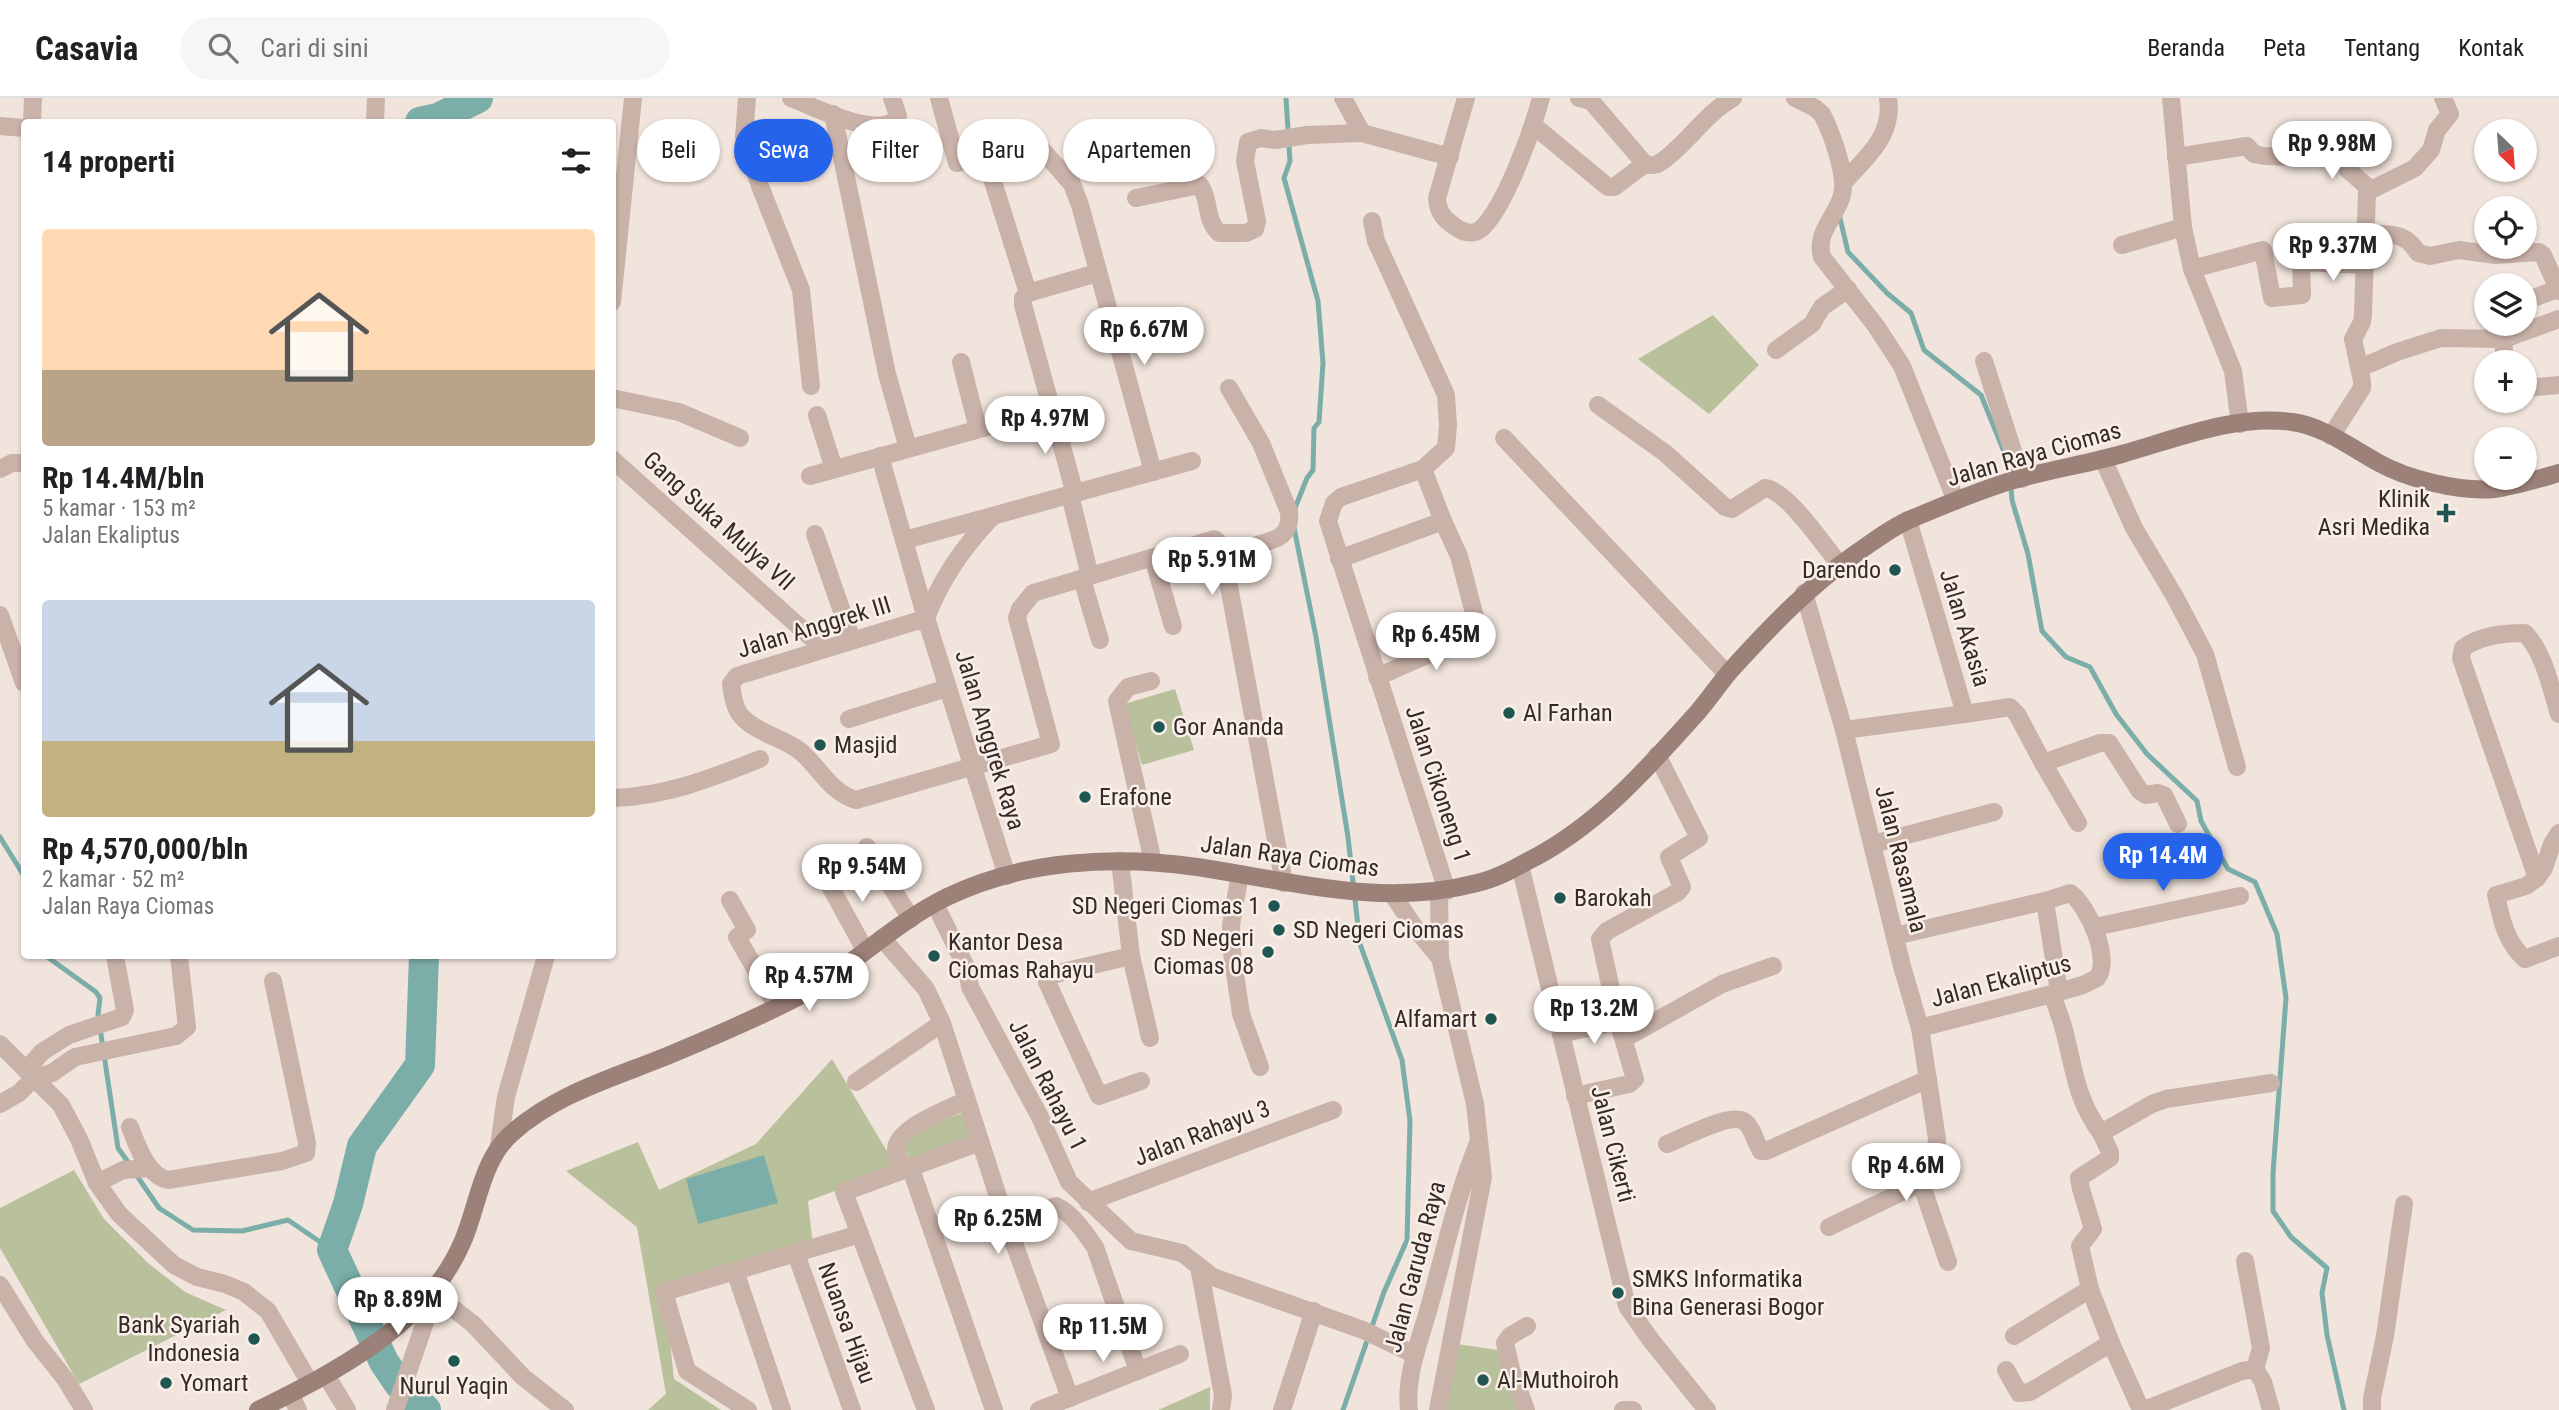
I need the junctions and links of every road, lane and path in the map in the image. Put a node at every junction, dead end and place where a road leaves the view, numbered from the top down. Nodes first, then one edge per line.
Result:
1 (33, 98) edge
2 (376, 98) edge
3 (633, 98) edge
4 (747, 98) edge
5 (791, 98) edge
6 (892, 98) edge
7 (939, 98) edge
8 (1343, 98) edge
9 (1466, 98) edge
10 (1541, 98) edge
11 (1579, 98) edge
12 (1733, 98) edge
13 (1795, 98) edge
14 (1888, 98) edge
15 (2171, 98) edge
16 (2443, 98) edge
17 (833, 114) junction
18 (32, 119) edge
19 (375, 119) edge
20 (1533, 125) junction
21 (0, 126) edge
22 (21, 128) edge
23 (1362, 134) junction
24 (1049, 157) edge
25 (1450, 157) junction
26 (2176, 157) junction
27 (957, 163) edge
28 (1644, 164) junction
29 (993, 182) edge
30 (1844, 182) junction
31 (2370, 188) junction
32 (1136, 198) dead end
33 (1372, 221) dead end
34 (2183, 227) junction
35 (2367, 233) junction
36 (616, 239) edge
37 (2122, 244) dead end
38 (2366, 265) junction
39 (2192, 269) junction
40 (1097, 273) junction
41 (1848, 289) junction
42 (2559, 290) edge
43 (1028, 293) junction
44 (2537, 297) edge
45 (2559, 319) edge
46 (2537, 324) edge
47 (2474, 334) edge
48 (1776, 350) dead end
49 (1984, 361) dead end
50 (961, 362) dead end
51 (2360, 368) junction
52 (2559, 385) edge
53 (811, 386) dead end
54 (2537, 387) edge
55 (1229, 388) dead end
56 (616, 399) edge
57 (1598, 405) dead end
58 (1052, 409) junction
59 (817, 415) dead end
60 (2240, 424) junction
61 (978, 429) junction
62 (2331, 436) junction
63 (740, 438) dead end
64 (1504, 438) dead end
65 (908, 448) junction
66 (880, 456) junction
67 (2103, 459) junction
68 (1192, 461) dead end
69 (21, 463) edge
70 (616, 463) edge
71 (0, 469) edge
72 (834, 469) junction
73 (1423, 470) junction
74 (1153, 472) junction
75 (2559, 473) edge
76 (810, 476) dead end
77 (2013, 481) junction
78 (1072, 495) junction
79 (1956, 501) junction
80 (992, 517) junction
81 (1908, 520) junction
82 (1443, 522) junction
83 (815, 534) dead end
84 (905, 540) junction
85 (1223, 554) junction
86 (1153, 558) junction
87 (1339, 559) junction
88 (1840, 565) junction
89 (1086, 578) junction
90 (1804, 593) junction
91 (0, 615) edge
92 (927, 620) junction
93 (1172, 626) dead end
94 (852, 640) junction
95 (1100, 640) dead end
96 (823, 648) junction
97 (21, 674) edge
98 (1727, 674) junction
99 (1377, 677) junction
100 (1151, 681) dead end
101 (947, 688) junction
102 (1965, 714) junction
103 (2559, 714) edge
104 (849, 719) dead end
105 (1844, 730) junction
106 (1657, 755) junction
107 (760, 759) dead end
108 (2043, 763) junction
109 (972, 767) junction
110 (2237, 767) dead end
111 (616, 798) edge
112 (1994, 812) dead end
113 (2078, 823) dead end
114 (2178, 824) dead end
115 (2559, 833) edge
116 (1873, 844) junction
117 (867, 846) dead end
118 (1120, 861) junction
119 (1153, 862) junction
120 (1520, 866) junction
121 (1240, 874) junction
122 (1007, 876) junction
123 (825, 877) dead end
124 (2538, 878) junction
125 (1284, 883) junction
126 (1443, 891) junction
127 (1393, 895) junction
128 (2239, 896) dead end
129 (730, 900) dead end
130 (2045, 901) junction
131 (935, 904) junction
132 (911, 919) junction
133 (2095, 927) junction
134 (1895, 936) junction
135 (882, 938) junction
136 (2559, 946) edge
137 (865, 950) junction
138 (1131, 956) junction
139 (1440, 958) junction
140 (115, 959) edge
141 (179, 959) edge
142 (545, 959) edge
143 (1773, 965) dead end
144 (274, 981) dead end
145 (2055, 993) junction
146 (777, 1007) junction
147 (1618, 1021) junction
148 (942, 1023) junction
149 (1920, 1028) junction
150 (1561, 1034) junction
151 (1150, 1038) dead end
152 (1624, 1040) junction
153 (0, 1044) edge
154 (1260, 1067) dead end
155 (30, 1074) junction
156 (1928, 1079) junction
157 (1141, 1081) dead end
158 (856, 1082) dead end
159 (2271, 1083) dead end
160 (1575, 1096) junction
161 (967, 1100) junction
162 (0, 1104) edge
163 (1333, 1110) dead end
164 (130, 1127) dead end
165 (2101, 1133) junction
166 (1480, 1139) junction
167 (980, 1143) junction
168 (1667, 1144) dead end
169 (499, 1145) junction
170 (147, 1168) junction
171 (908, 1170) junction
172 (105, 1179) junction
173 (1921, 1183) junction
174 (1088, 1202) junction
175 (2404, 1204) dead end
176 (1006, 1221) junction
177 (1829, 1227) dead end
178 (860, 1234) junction
179 (796, 1254) junction
180 (2245, 1261) dead end
181 (1948, 1262) dead end
182 (1199, 1267) junction
183 (735, 1271) junction
184 (0, 1285) edge
185 (2090, 1289) junction
186 (426, 1298) junction
187 (1314, 1311) junction
188 (1527, 1326) dead end
189 (2014, 1336) dead end
190 (2111, 1343) junction
191 (1180, 1354) dead end
192 (1415, 1355) junction
193 (2255, 1369) junction
194 (2006, 1370) dead end
195 (1138, 1371) junction
196 (326, 1375) junction
197 (310, 1383) junction
198 (1070, 1398) junction
199 (294, 1402) edge
200 (84, 1410) edge
201 (258, 1410) edge
202 (347, 1410) edge
203 (395, 1410) edge
204 (565, 1410) edge
205 (748, 1410) edge
206 (782, 1410) edge
207 (852, 1410) edge
208 (926, 1410) edge
209 (995, 1410) edge
210 (1039, 1410) edge
211 (1221, 1410) edge
212 (1282, 1410) edge
213 (1409, 1410) edge
214 (1438, 1410) edge
215 (1526, 1410) edge
216 (1623, 1410) edge
217 (1633, 1410) edge
218 (1707, 1410) edge
219 (2143, 1410) edge
220 (2272, 1410) edge
221 (2372, 1410) edge

1 - 18 street
2 - 19 street
3 - 36 street
4 - 53 street
5 - 17 street
6 - 17 street
7 - 27 street
8 - 23 street
9 - 25 street
10 - 20 street
11 - 28 street
12 - 28 street
13 - 30 street
14 - 30 street
15 - 26 street
16 - 31 street
17 - 65 street
20 - 25 street
20 - 28 street
21 - 22 street
23 - 25 street
23 - 32 street
24 - 40 street
26 - 31 street
26 - 34 street
29 - 43 street
30 - 41 street
31 - 35 street
33 - 73 street
34 - 37 street
34 - 39 street
35 - 38 street
35 - 42 street
38 - 39 street
38 - 51 street
39 - 60 street
40 - 43 street
40 - 74 street
41 - 48 street
41 - 79 street
42 - 44 street
43 - 58 street
45 - 46 street
47 - 51 street
49 - 77 street
50 - 61 street
51 - 62 street
52 - 54 street
55 - 85 street
56 - 63 street
57 - 88 street
58 - 61 street
58 - 78 street
59 - 72 street
60 - 62 main road, Jalan Raya Ciomas
60 - 67 main road, Jalan Raya Ciomas
61 - 65 street
62 - 75 main road, Jalan Raya Ciomas
64 - 98 street
65 - 66 street
66 - 72 street
66 - 84 street, Jalan Anggrek Raya
67 - 77 main road, Jalan Raya Ciomas
67 - 110 street
68 - 74 street
69 - 71 street
70 - 96 street, Gang Suka Mulya VII
72 - 76 street
73 - 82 street
73 - 87 street, Jalan Cikoneng 1
74 - 78 street
77 - 79 main road, Jalan Raya Ciomas
78 - 80 street
78 - 89 street
79 - 81 main road, Jalan Raya Ciomas
80 - 84 street
80 - 92 street
81 - 88 main road, Jalan Raya Ciomas
81 - 102 street, Jalan Akasia
82 - 87 street
82 - 99 street
83 - 94 street
84 - 92 street, Jalan Anggrek Raya
85 - 86 street
85 - 125 street
86 - 89 street
86 - 93 street
87 - 99 street, Jalan Cikoneng 1
88 - 90 main road, Jalan Raya Ciomas
89 - 95 street
89 - 109 street
90 - 98 main road, Jalan Raya Ciomas
90 - 105 street, Jalan Rasamala
91 - 97 street
92 - 94 street, Jalan Anggrek III
92 - 101 street, Jalan Anggrek Raya
94 - 96 street, Jalan Anggrek III
96 - 109 street, Jalan Anggrek III
98 - 106 main road, Jalan Raya Ciomas
99 - 126 street, Jalan Cikoneng 1
100 - 119 street
101 - 104 street
101 - 109 street, Jalan Anggrek Raya
102 - 105 street, Jalan Akasia
102 - 108 street
103 - 124 street
105 - 116 street, Jalan Rasamala
106 - 120 main road, Jalan Raya Ciomas
106 - 147 street
107 - 111 street
108 - 113 street
108 - 114 street
109 - 122 street, Jalan Anggrek Raya
112 - 116 street
115 - 124 street
116 - 134 street, Jalan Rasamala
117 - 132 street
118 - 119 main road, Jalan Raya Ciomas
118 - 122 main road, Jalan Raya Ciomas
118 - 138 street
119 - 121 main road, Jalan Raya Ciomas
120 - 126 main road, Jalan Raya Ciomas
120 - 150 street, Jalan Cikerti
121 - 125 main road, Jalan Raya Ciomas
121 - 154 street, Jalan Rahayu 3
122 - 131 main road, Jalan Raya Ciomas
123 - 137 street
124 - 136 street
125 - 127 main road, Jalan Raya Ciomas
126 - 127 main road, Jalan Raya Ciomas
126 - 139 street, Jalan Garuda Raya
127 - 139 street, Jalan Garuda Raya
128 - 133 street
129 - 146 street
130 - 133 street, Jalan Ekaliptus
130 - 134 street
130 - 145 street
131 - 132 main road, Jalan Raya Ciomas
131 - 174 street, Jalan Rahayu 1
132 - 135 main road, Jalan Raya Ciomas
133 - 145 street, Jalan Ekaliptus
134 - 149 street, Jalan Rasamala
135 - 137 main road, Jalan Raya Ciomas
135 - 148 street
137 - 146 main road, Jalan Raya Ciomas
138 - 151 street
138 - 157 street
139 - 166 street, Jalan Garuda Raya
140 - 155 street
141 - 155 street
142 - 169 street
143 - 152 street
144 - 170 street
145 - 149 street, Jalan Ekaliptus
145 - 165 street
146 - 169 main road, Jalan Raya Ciomas
147 - 150 street
147 - 152 street
148 - 158 street
148 - 161 street
149 - 156 street, Jalan Rasamala
150 - 160 street, Jalan Cikerti
152 - 160 street
153 - 155 street
155 - 162 street
155 - 172 street
156 - 168 street
156 - 173 street, Jalan Rasamala
159 - 165 street
160 - 218 street, Jalan Cikerti
161 - 167 street
161 - 171 street
163 - 174 street, Jalan Rahayu 3
164 - 170 street
165 - 185 street
166 - 192 street, Jalan Garuda Raya
166 - 214 street, Jalan Garuda Raya
167 - 171 street, Nuansa Hijau
167 - 176 street
169 - 186 main road, Jalan Raya Ciomas
170 - 172 street
171 - 178 street, Nuansa Hijau
171 - 209 street
172 - 197 street
173 - 177 street
173 - 181 street
174 - 182 street, Jalan Rahayu 1
175 - 221 street
176 - 195 street
176 - 198 street
178 - 179 street, Nuansa Hijau
178 - 208 street, Nuansa Hijau
179 - 183 street, Nuansa Hijau
179 - 207 street, Nuansa Hijau
180 - 193 street
182 - 187 street, Jalan Rahayu 1
182 - 211 street
183 - 205 street, Nuansa Hijau
183 - 206 street
184 - 200 street
185 - 189 street
185 - 190 street
186 - 196 main road, Jalan Raya Ciomas
186 - 203 street
186 - 204 street
187 - 192 street, Jalan Rahayu 1
187 - 212 street
188 - 215 street
190 - 194 street
190 - 219 street
191 - 195 street
192 - 213 street, Jalan Garuda Raya
193 - 219 street
193 - 220 street
195 - 198 street
196 - 197 main road, Jalan Raya Ciomas
196 - 202 street
197 - 199 main road, Jalan Raya Ciomas
198 - 210 street
199 - 201 main road, Jalan Raya Ciomas
216 - 217 street

